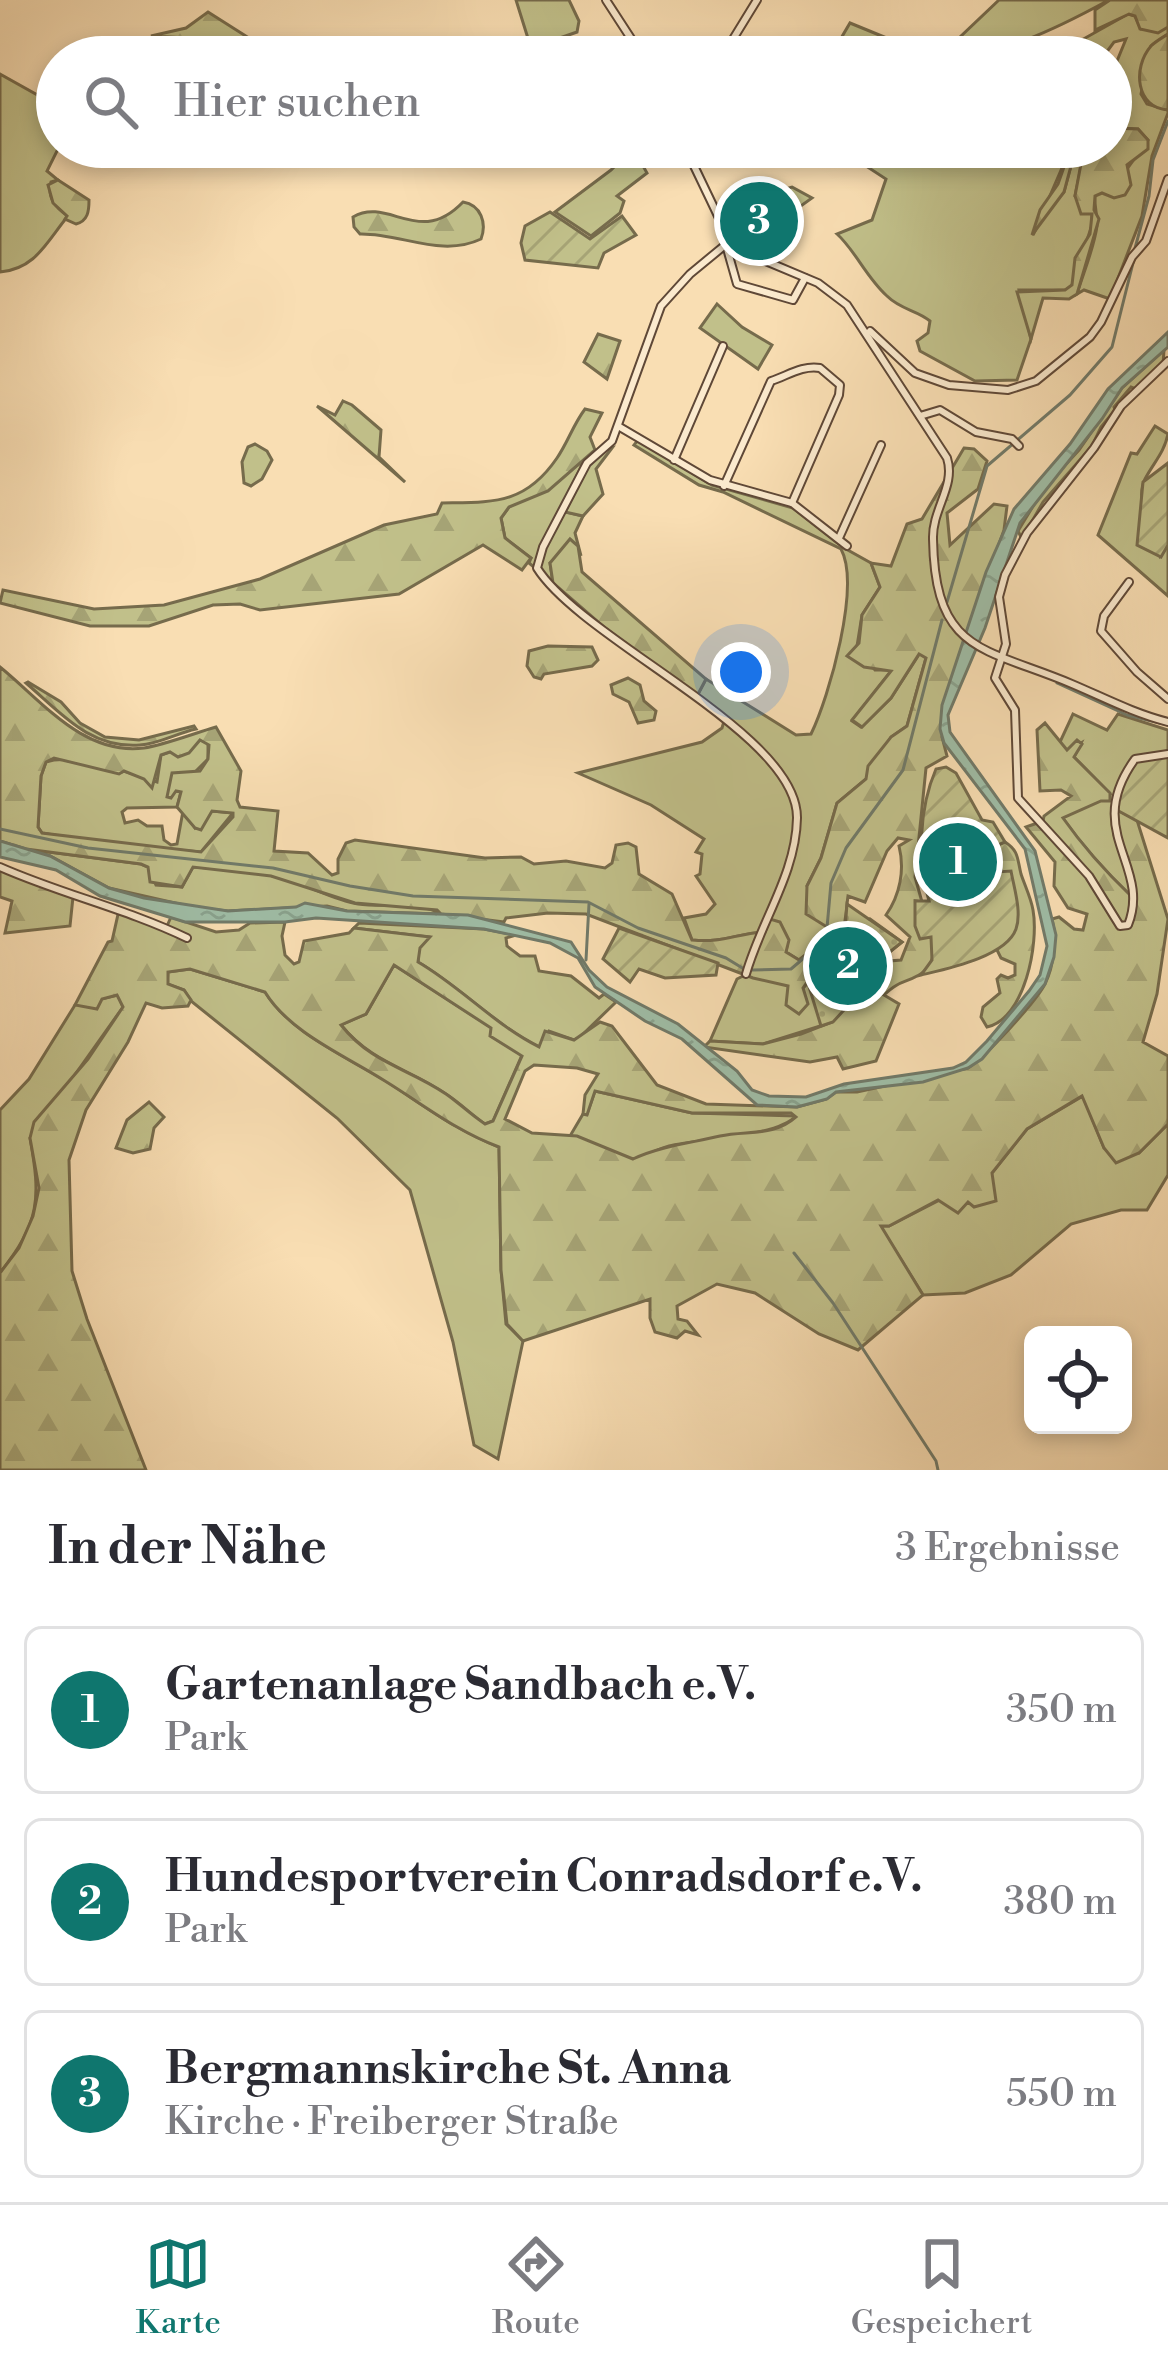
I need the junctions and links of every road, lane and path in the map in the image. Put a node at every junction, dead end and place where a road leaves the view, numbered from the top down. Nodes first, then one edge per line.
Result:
1 (606, 0) edge
2 (757, 0) edge
3 (629, 36) edge
4 (735, 36) edge
5 (694, 168) edge
6 (1168, 179) edge
7 (728, 243) junction
8 (805, 278) junction
9 (865, 328) junction
10 (723, 346) dead end
11 (1168, 361) edge
12 (920, 416) junction
13 (618, 425) junction
14 (1017, 444) dead end
15 (880, 445) dead end
16 (674, 460) junction
17 (724, 486) junction
18 (792, 503) junction
19 (839, 538) junction
20 (847, 547) dead end
21 (1129, 582) dead end
22 (998, 657) junction
23 (1168, 699) edge
24 (1168, 722) edge
25 (1168, 754) edge
26 (0, 866) edge
27 (187, 938) dead end
28 (746, 974) dead end

1 - 3 street
2 - 4 street
5 - 7 street
6 - 9 street
7 - 8 street
7 - 8 street
7 - 13 street
8 - 9 street
9 - 12 street
10 - 16 street
11 - 22 street
12 - 14 street
12 - 22 street
13 - 16 street
13 - 28 street
15 - 19 street
16 - 17 street
17 - 18 street
17 - 18 street
18 - 19 street
19 - 20 street
21 - 23 street
22 - 24 street
22 - 25 street
26 - 27 street

